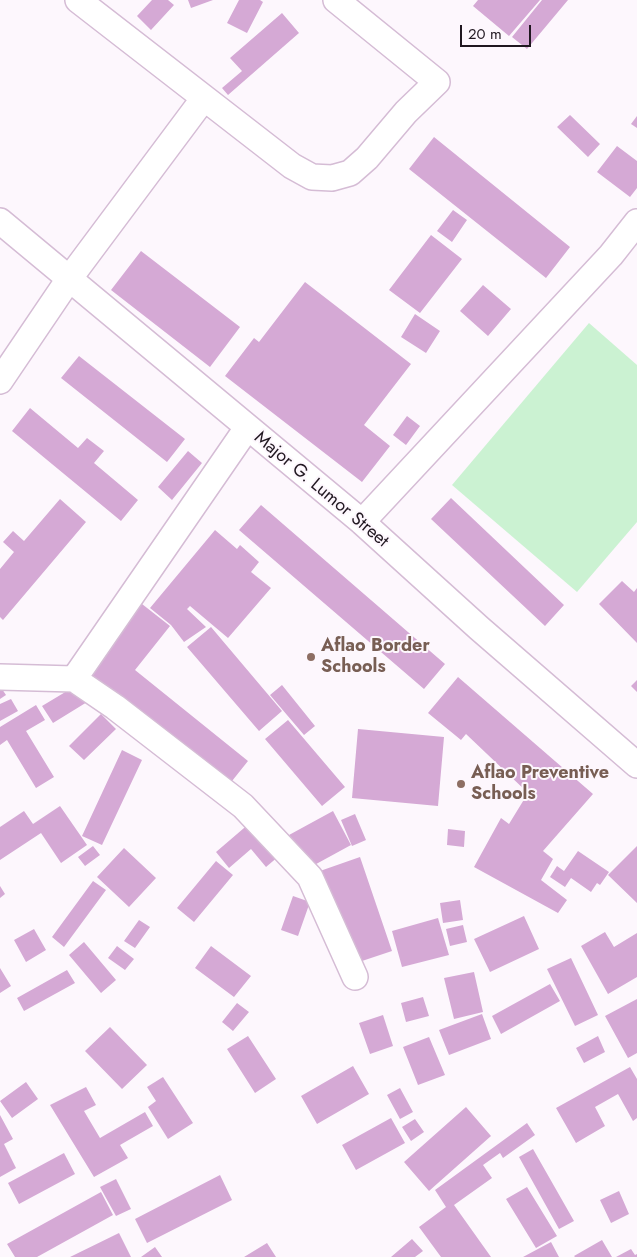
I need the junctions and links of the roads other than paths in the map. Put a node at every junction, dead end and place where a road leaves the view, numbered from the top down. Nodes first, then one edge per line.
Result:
1 (78, 0) edge
2 (336, 0) edge
3 (204, 98) junction
4 (0, 221) edge
5 (637, 222) edge
6 (69, 279) junction
7 (0, 381) edge
8 (247, 428) junction
9 (362, 522) junction
10 (0, 676) edge
11 (74, 679) junction
12 (637, 765) edge
13 (355, 977) dead end

1 - 3 street
2 - 3 street
3 - 6 street
4 - 6 street, Major G. Lumor Street
5 - 9 street
6 - 7 street
6 - 8 street, Major G. Lumor Street
8 - 9 street, Major G. Lumor Street
8 - 11 street
9 - 12 street, Major G. Lumor Street
10 - 11 street
11 - 13 street

